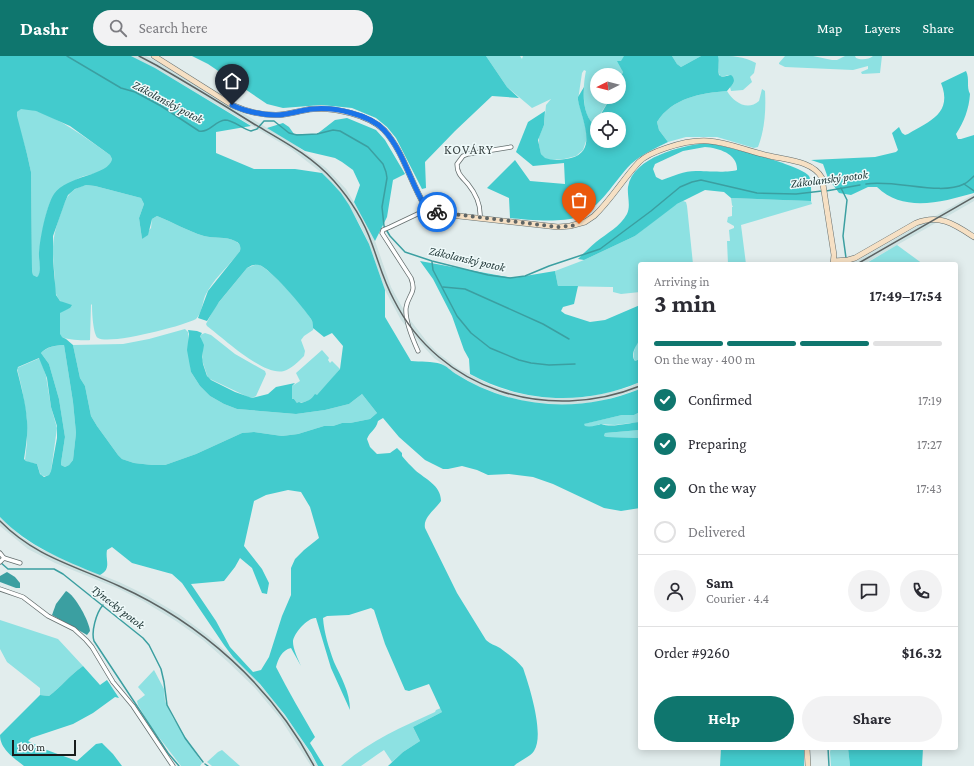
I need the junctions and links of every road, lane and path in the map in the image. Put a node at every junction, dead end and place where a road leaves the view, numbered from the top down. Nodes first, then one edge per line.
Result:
1 (154, 56) edge
2 (511, 147) dead end
3 (428, 209) junction
4 (480, 217) junction
5 (974, 237) edge
6 (834, 262) edge
7 (839, 262) edge
8 (418, 350) dead end
9 (0, 554) edge
10 (2, 560) edge
11 (20, 563) dead end
12 (0, 589) edge
13 (807, 750) edge
14 (173, 766) edge
15 (808, 766) edge

1 - 3 main road
2 - 4 street
3 - 4 main road
3 - 8 street
4 - 6 main road
5 - 7 main road
9 - 10 street
10 - 11 street
12 - 14 street
13 - 15 main road

